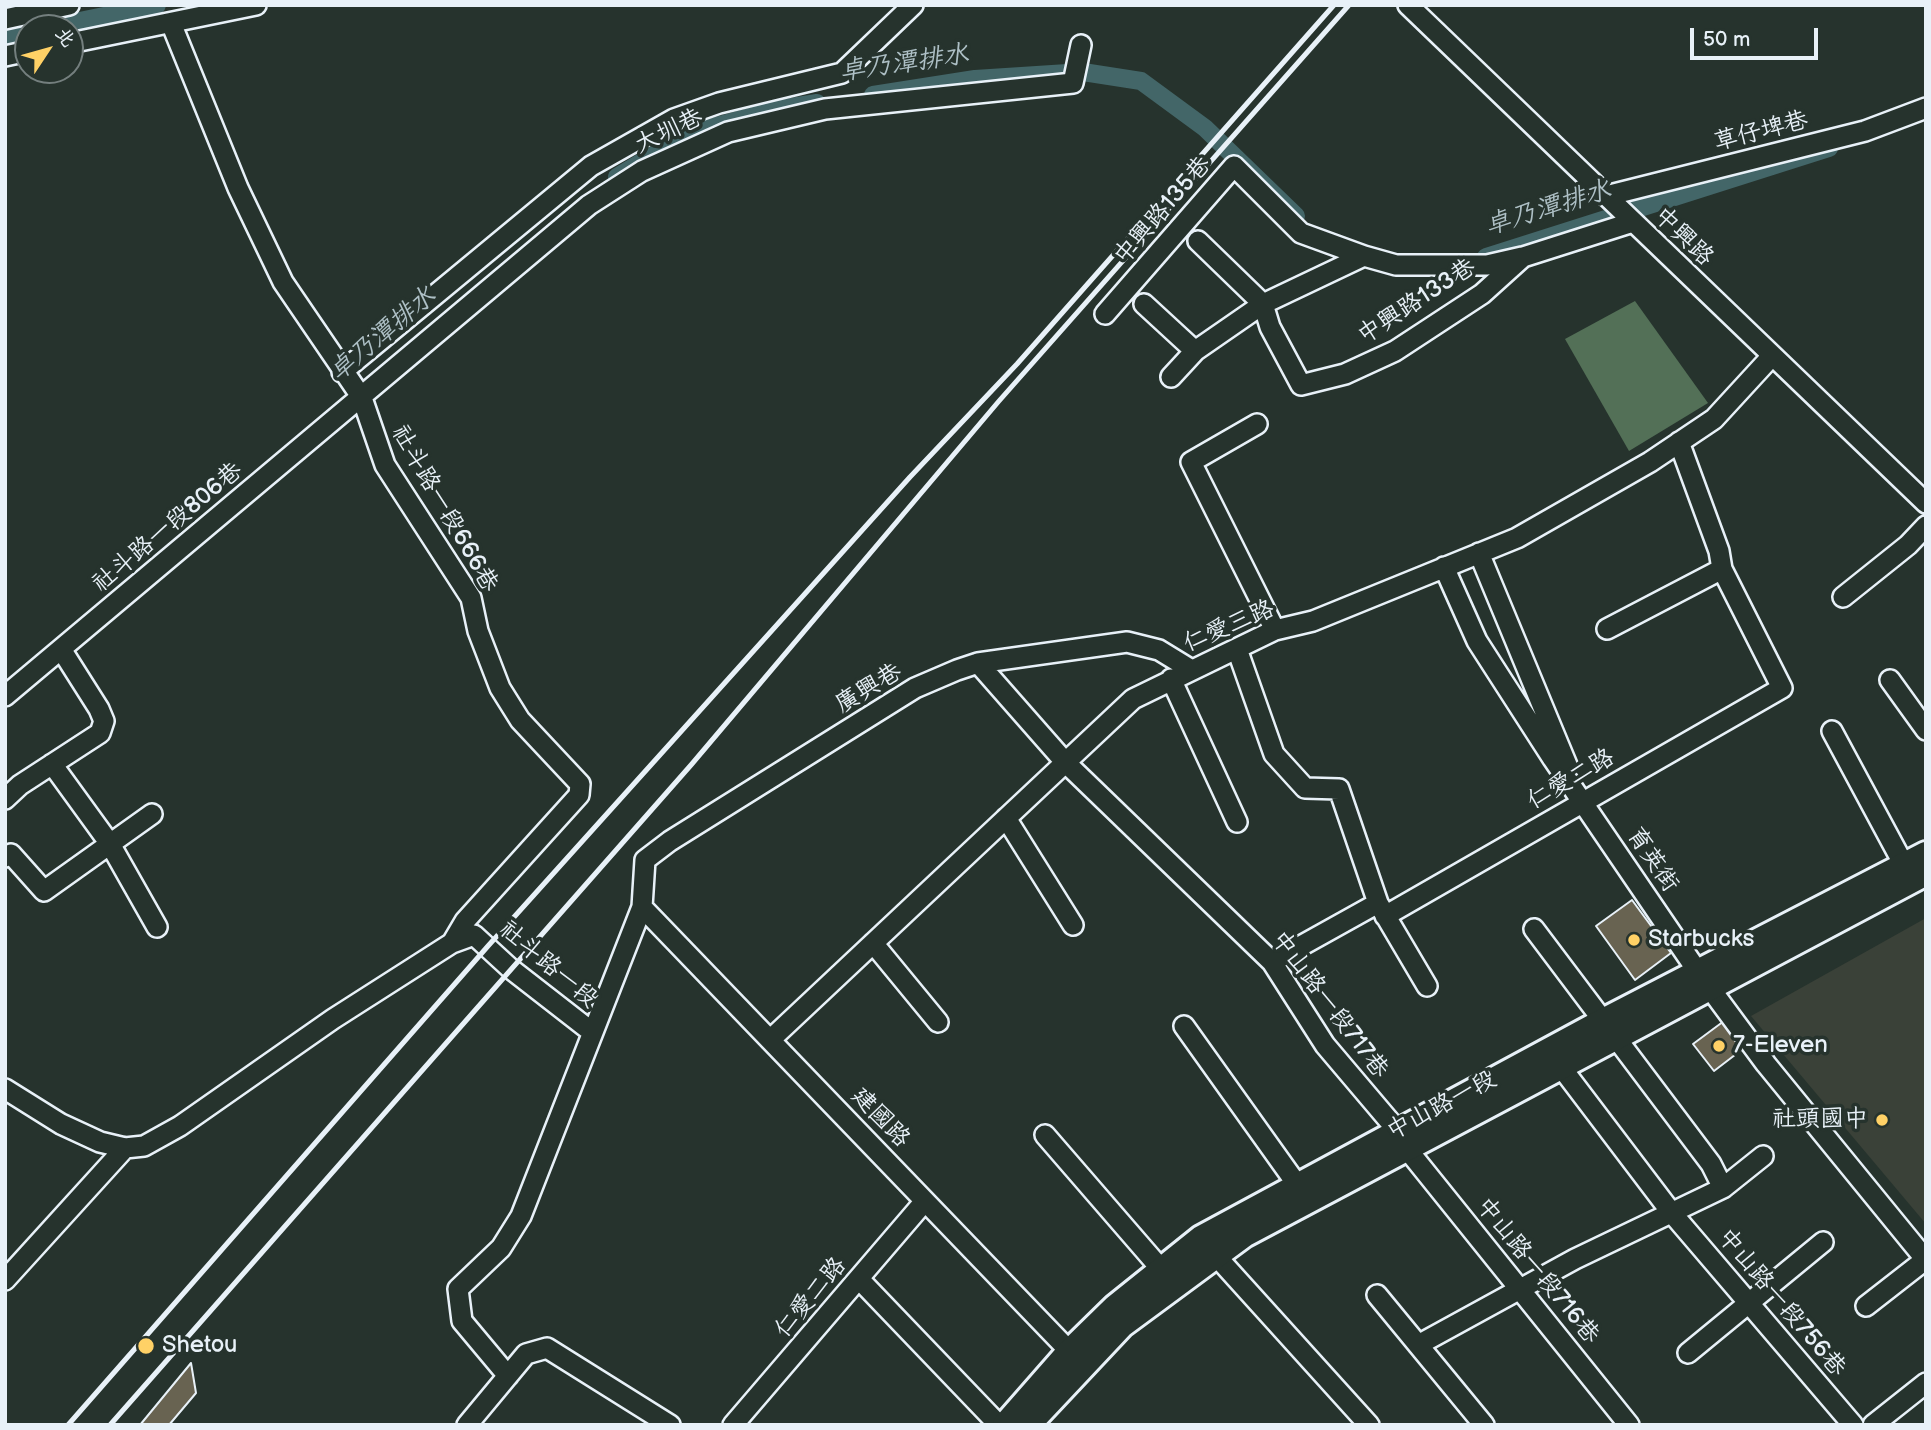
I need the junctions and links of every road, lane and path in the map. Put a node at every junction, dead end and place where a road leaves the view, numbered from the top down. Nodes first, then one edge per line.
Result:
1 (69, 5) edge
2 (256, 5) edge
3 (913, 5) edge
4 (1408, 5) edge
5 (5, 19) edge
6 (171, 23) junction
7 (84, 40) edge
8 (1081, 45) dead end
9 (1926, 108) edge
10 (1606, 196) junction
11 (1633, 222) junction
12 (1198, 241) dead end
13 (1364, 256) junction
14 (1523, 257) junction
15 (1144, 303) dead end
16 (1263, 304) junction
17 (1105, 314) dead end
18 (1195, 351) junction
19 (1771, 357) junction
20 (346, 376) junction
21 (1171, 377) dead end
22 (361, 397) junction
23 (1257, 424) dead end
24 (1679, 442) junction
25 (1926, 503) edge
26 (1926, 526) edge
27 (1479, 553) junction
28 (1444, 567) junction
29 (1722, 569) junction
30 (1843, 597) dead end
31 (1607, 629) dead end
32 (1275, 630) junction
33 (61, 649) junction
34 (1237, 649) junction
35 (978, 663) junction
36 (1191, 670) junction
37 (1171, 679) junction
38 (1891, 680) dead end
39 (5, 696) edge
40 (1926, 730) edge
41 (1832, 731) dead end
42 (1065, 762) junction
43 (52, 764) junction
44 (5, 799) edge
45 (1582, 801) junction
46 (152, 814) dead end
47 (1006, 818) junction
48 (1237, 822) dead end
49 (110, 844) junction
50 (7, 851) edge
51 (1918, 864) edge
52 (642, 907) junction
53 (1381, 910) junction
54 (1073, 925) dead end
55 (157, 927) dead end
56 (1534, 929) dead end
57 (452, 943) junction
58 (873, 943) junction
59 (1272, 962) junction
60 (1704, 980) junction
61 (1427, 986) dead end
62 (938, 1022) dead end
63 (1184, 1026) dead end
64 (1610, 1029) junction
65 (592, 1032) junction
66 (771, 1040) junction
67 (1561, 1067) junction
68 (5, 1090) edge
69 (1045, 1135) dead end
70 (1402, 1139) junction
71 (125, 1148) junction
72 (1763, 1156) dead end
73 (1296, 1183) junction
74 (1723, 1188) junction
75 (925, 1201) junction
76 (1671, 1212) junction
77 (1823, 1242) dead end
78 (1208, 1247) junction
79 (1925, 1260) edge
80 (1161, 1269) junction
81 (859, 1279) junction
82 (5, 1280) edge
83 (1521, 1290) junction
84 (1377, 1295) dead end
85 (1750, 1302) junction
86 (1866, 1306) dead end
87 (1418, 1345) junction
88 (1688, 1353) dead end
89 (1076, 1358) junction
90 (508, 1376) junction
91 (1926, 1382) edge
92 (467, 1425) edge
93 (670, 1425) edge
94 (733, 1425) edge
95 (999, 1425) edge
96 (1005, 1425) edge
97 (1028, 1425) edge
98 (1368, 1425) edge
99 (1484, 1425) edge
100 (1629, 1425) edge
101 (1853, 1425) edge
102 (1873, 1425) edge

1 - 5 street
2 - 6 street
3 - 20 street, 大圳巷
4 - 10 street, 中興路
6 - 7 street
6 - 20 street
8 - 22 street, 大圳巷
9 - 10 street, 草仔埤巷
10 - 11 street, 中興路
11 - 14 street, 中興路133巷
11 - 19 street, 中興路
12 - 16 street
13 - 14 street, 中興路135巷
13 - 16 street
13 - 17 street, 中興路135巷
14 - 16 street, 中興路133巷
15 - 18 street
16 - 18 street
18 - 21 street
19 - 24 street, 仁愛三路
19 - 25 street, 中興路
20 - 22 street, 社斗路一段666巷
22 - 33 street, 社斗路一段806巷
22 - 57 street, 社斗路一段666巷
23 - 32 street
24 - 27 street, 仁愛三路
24 - 29 street
26 - 30 street
27 - 28 street, 仁愛三路
27 - 45 street
28 - 32 street, 仁愛三路
28 - 45 street, 育英街
29 - 31 street
29 - 45 street, 仁愛二路
32 - 34 street, 仁愛三路
33 - 39 street, 社斗路一段806巷
33 - 43 street
34 - 36 street, 仁愛三路
34 - 53 street
35 - 36 street, 廣興巷
35 - 42 street, 中山路一段717巷
35 - 52 street, 廣興巷
36 - 37 street, 仁愛三路
37 - 42 street, 仁愛三路
37 - 48 street
38 - 40 street
41 - 51 street
42 - 47 street, 仁愛三路
42 - 59 street, 中山路一段717巷
43 - 44 street
43 - 49 street
45 - 53 street, 仁愛二路
45 - 60 street, 育英街
46 - 49 street
47 - 54 street
47 - 58 street, 仁愛三路
49 - 50 street
49 - 55 street
51 - 60 main road, 中山路一段
52 - 65 street, 廣興巷
52 - 66 street, 建國路
53 - 59 street, 仁愛二路
53 - 61 street
56 - 64 street
57 - 65 street, 社斗路一段
57 - 71 street
58 - 62 street
58 - 66 street, 仁愛三路
59 - 70 street, 中山路一段717巷
60 - 64 main road, 中山路一段
60 - 79 street, 育英街
63 - 73 street
64 - 67 main road, 中山路一段
64 - 70 main road, 中山路一段
64 - 74 street
65 - 90 street, 社斗路一段
66 - 75 street, 建國路
67 - 70 main road, 中山路一段
67 - 76 street, 中山路一段756巷
68 - 71 street
69 - 80 street
70 - 73 main road, 中山路一段
70 - 78 main road, 中山路一段
70 - 83 street, 中山路一段716巷
71 - 82 street
72 - 74 street
73 - 78 main road, 中山路一段
74 - 76 street
75 - 81 street, 仁愛二路
75 - 89 street, 建國路
76 - 83 street
76 - 85 street, 中山路一段756巷
77 - 85 street
78 - 80 main road, 中山路一段
78 - 89 main road, 中山路一段
78 - 98 street
79 - 86 street
80 - 89 main road, 中山路一段
81 - 94 street, 仁愛二路
81 - 95 street
83 - 87 street
83 - 100 street, 中山路一段716巷
84 - 87 street
85 - 88 street
85 - 101 street, 中山路一段756巷
87 - 99 street
89 - 96 main road, 中山路一段
89 - 97 main road, 中山路一段
90 - 92 street
90 - 93 street
91 - 102 street

